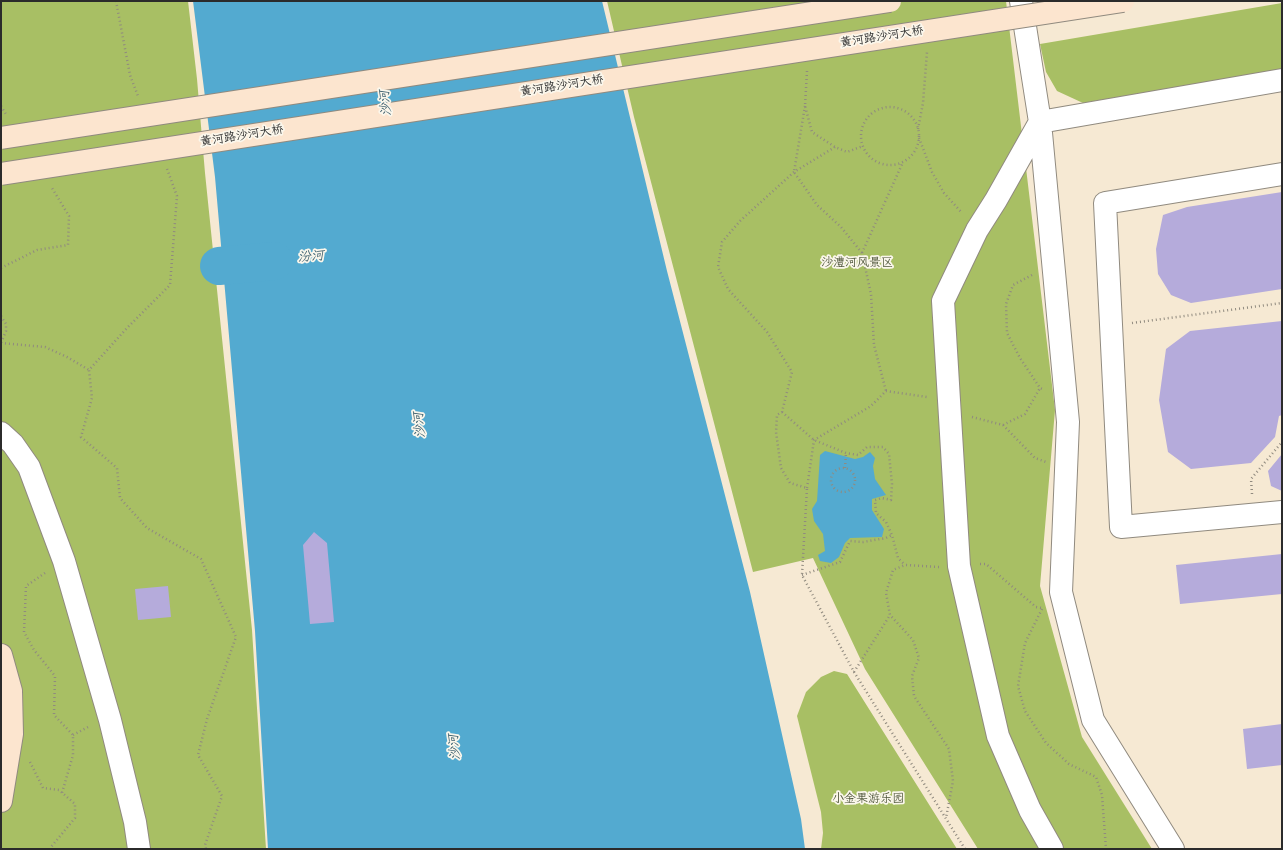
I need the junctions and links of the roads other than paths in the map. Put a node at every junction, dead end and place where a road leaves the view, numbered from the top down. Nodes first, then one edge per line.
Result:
1 (890, 1) edge
2 (1021, 1) edge
3 (1123, 1) edge
4 (1282, 80) edge
5 (1040, 122) junction
6 (5, 129) edge
7 (1, 174) edge
8 (1282, 174) edge
9 (1, 433) edge
10 (1282, 512) edge
11 (1, 655) edge
12 (1, 801) edge
13 (139, 849) edge
14 (1052, 849) edge
15 (1173, 849) edge

1 - 6 main road, bridge
2 - 5 street
3 - 7 main road, 黄河路沙河大桥, bridge
4 - 5 street
5 - 14 street
5 - 15 street
8 - 10 street
9 - 13 street
11 - 12 main road

